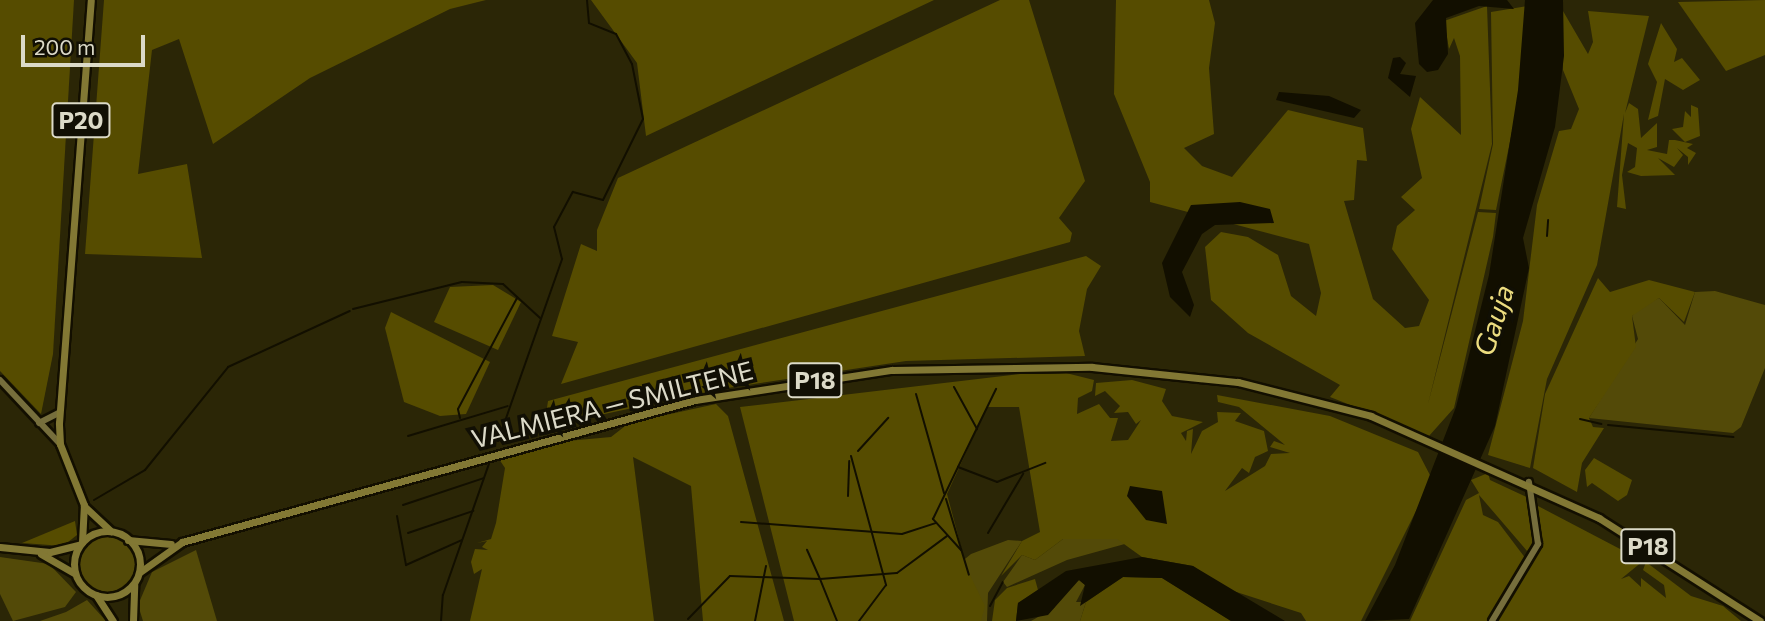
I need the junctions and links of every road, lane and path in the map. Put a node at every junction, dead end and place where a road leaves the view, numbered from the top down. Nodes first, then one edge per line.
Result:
1 (91, 0) edge
2 (0, 380) edge
3 (59, 413) junction
4 (39, 423) junction
5 (60, 444) junction
6 (1529, 482) junction
7 (84, 505) junction
8 (112, 532) junction
9 (128, 540) junction
10 (182, 542) junction
11 (81, 544) junction
12 (0, 547) edge
13 (37, 552) junction
14 (140, 572) junction
15 (75, 574) junction
16 (134, 585) junction
17 (96, 595) junction
18 (113, 621) edge
19 (133, 621) edge
20 (1492, 621) edge
21 (1760, 621) edge

1 - 3 main road, P20
2 - 4 street
3 - 4 street
3 - 5 main road, P20
4 - 5 street
5 - 7 main road, P20
6 - 10 main road, VALMIERA — SMILTENE / P18
6 - 20 street
6 - 21 main road, VALMIERA — SMILTENE / P18
7 - 8 main road, P20
7 - 11 main road, P20
8 - 9 main road, P18
8 - 11 main road
9 - 10 main road, VALMIERA — SMILTENE / P18
9 - 14 main road
10 - 14 main road, VALMIERA — SMILTENE / P18
11 - 13 main road
11 - 15 main road
12 - 13 main road
13 - 15 main road
14 - 16 main road, P18
15 - 17 main road
16 - 17 main road
16 - 19 main road
17 - 18 main road

